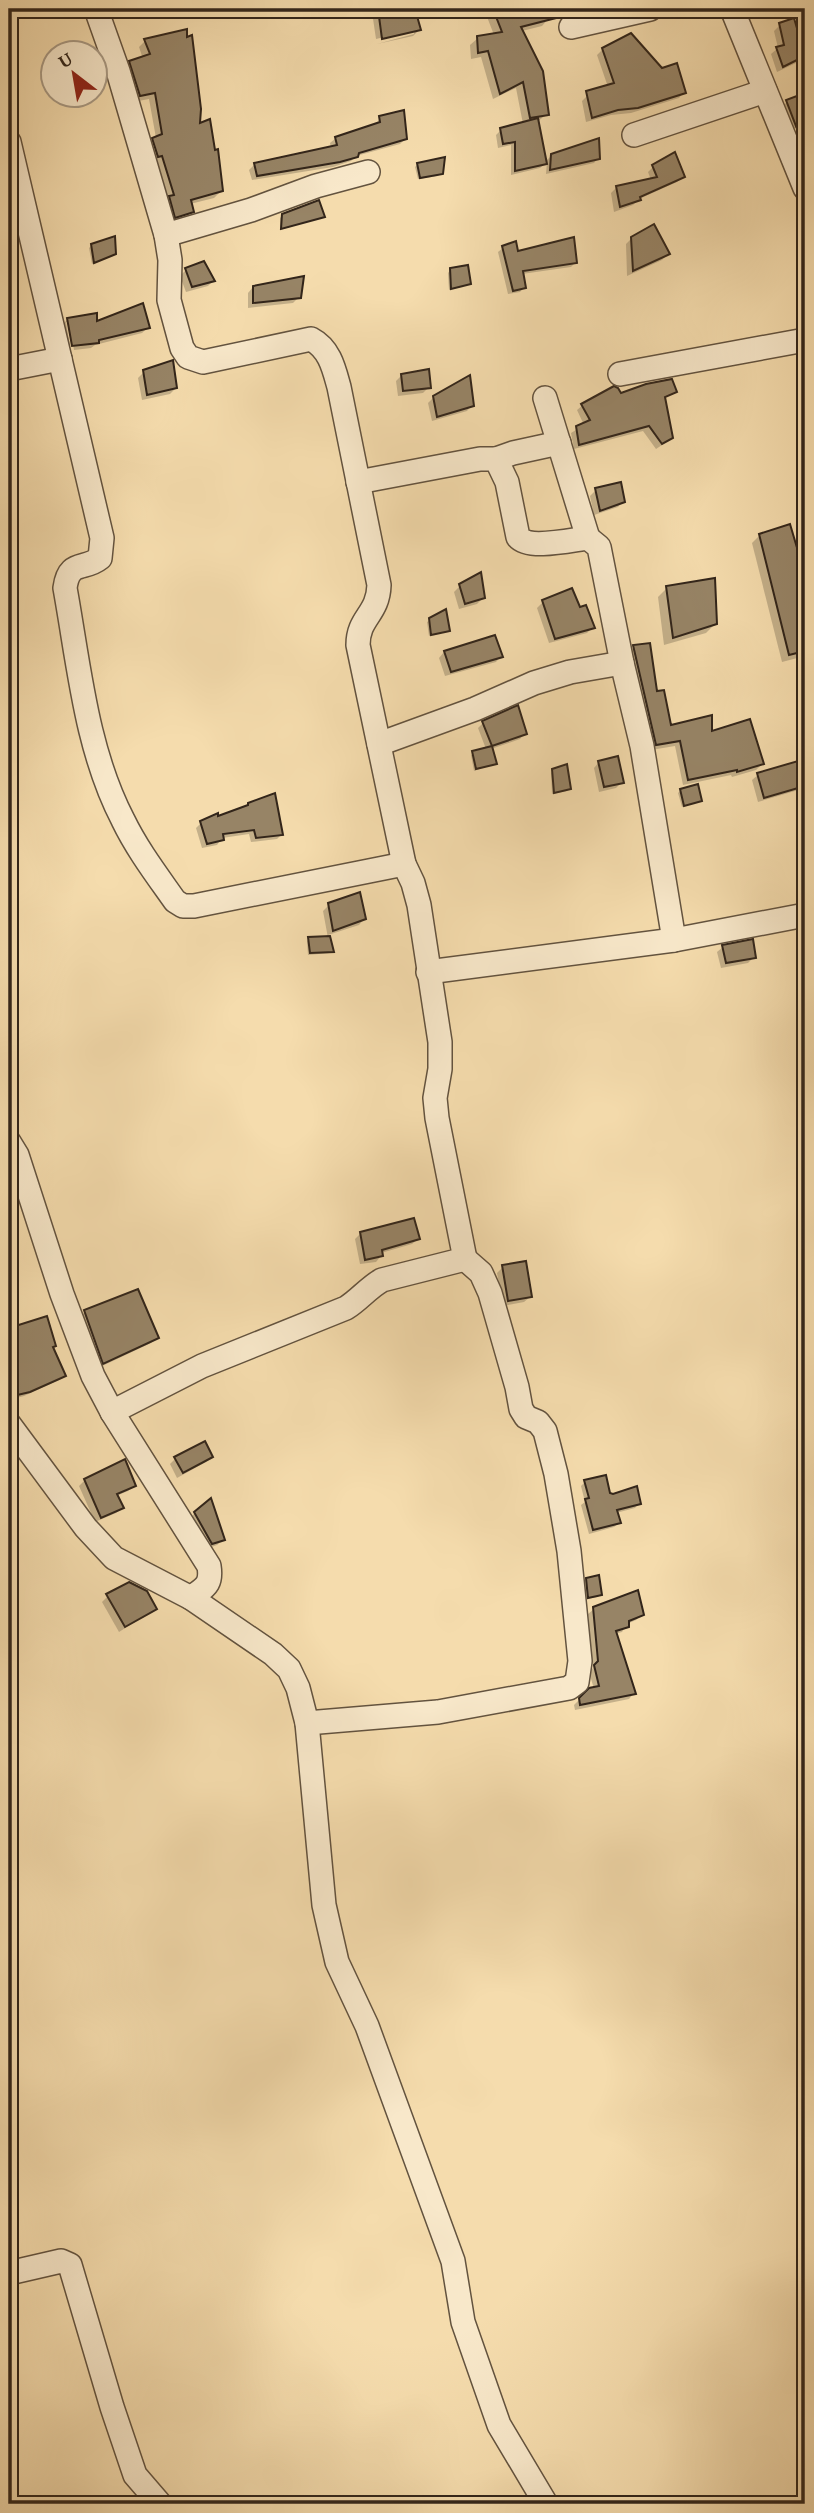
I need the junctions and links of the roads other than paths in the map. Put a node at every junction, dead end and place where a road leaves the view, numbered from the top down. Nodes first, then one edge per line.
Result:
1 (96, 9) edge
2 (650, 9) edge
3 (732, 9) edge
4 (571, 27) dead end
5 (765, 90) junction
6 (634, 135) dead end
7 (9, 142) edge
8 (368, 172) dead end
9 (805, 188) edge
10 (166, 235) junction
11 (805, 340) edge
12 (60, 359) junction
13 (9, 369) edge
14 (620, 374) dead end
15 (545, 398) dead end
16 (559, 443) junction
17 (496, 459) junction
18 (358, 482) junction
19 (588, 538) junction
20 (622, 663) junction
21 (379, 744) junction
22 (404, 864) junction
23 (805, 915) edge
24 (674, 940) junction
25 (428, 972) junction
26 (9, 1142) edge
27 (464, 1259) junction
28 (112, 1412) junction
29 (9, 1424) edge
30 (191, 1598) junction
31 (307, 1723) junction
32 (9, 2273) edge
33 (160, 2504) edge
34 (546, 2504) edge

1 - 10 street
2 - 4 street
3 - 5 street
5 - 6 street
5 - 9 street
7 - 12 street
8 - 10 street
10 - 18 street
11 - 14 street
12 - 13 street
12 - 22 street
15 - 16 street
16 - 17 street
16 - 19 street
17 - 18 street
17 - 19 street
18 - 21 street
19 - 20 street
20 - 21 street
20 - 24 street
21 - 22 street
22 - 25 street
23 - 24 street
24 - 25 street
25 - 27 street
26 - 28 street
27 - 28 street
27 - 31 street
28 - 30 street
29 - 30 street
30 - 31 street
31 - 34 street
32 - 33 street

